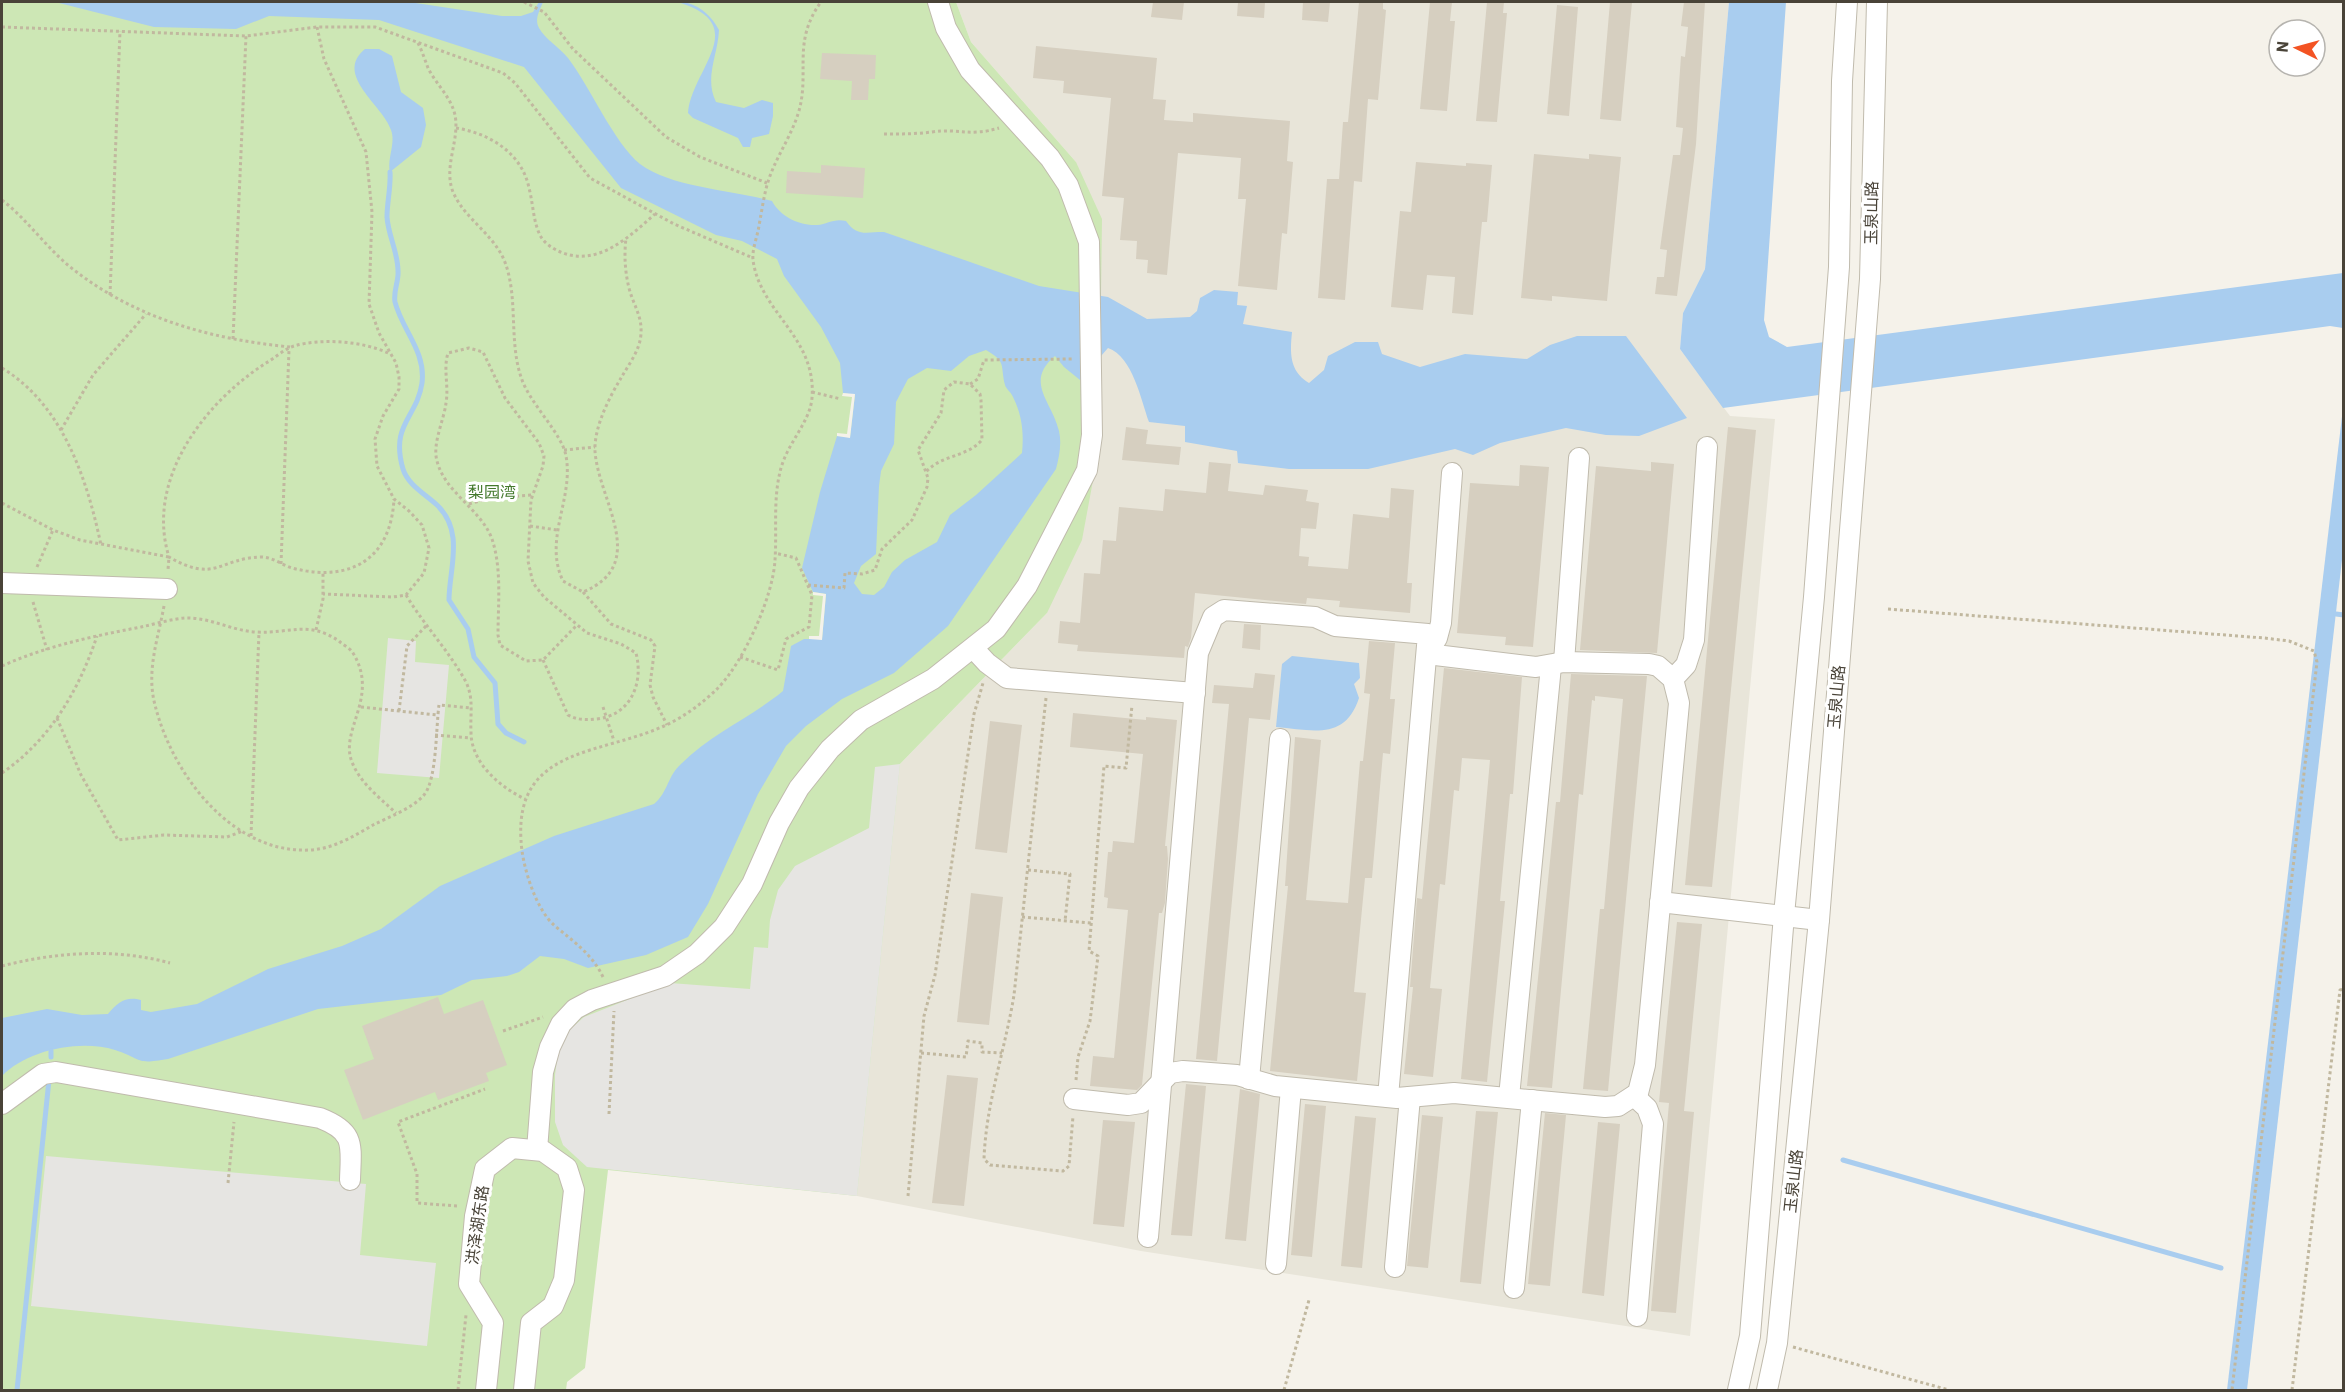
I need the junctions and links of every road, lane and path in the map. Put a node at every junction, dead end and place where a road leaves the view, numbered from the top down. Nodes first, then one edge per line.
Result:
1 (524, 2) edge
2 (821, 2) edge
3 (938, 2) edge
4 (1847, 2) edge
5 (1877, 2) edge
6 (2, 27) edge
7 (317, 27) junction
8 (120, 31) junction
9 (246, 36) junction
10 (418, 42) junction
11 (1017, 120) junction
12 (456, 128) junction
13 (884, 134) dead end
14 (767, 183) junction
15 (2, 200) edge
16 (655, 214) junction
17 (626, 238) junction
18 (753, 258) junction
19 (110, 295) junction
20 (147, 314) junction
21 (233, 339) junction
22 (290, 348) junction
23 (389, 354) junction
24 (1091, 357) junction
25 (2, 368) edge
26 (970, 384) junction
27 (812, 393) junction
28 (841, 399) dead end
29 (61, 430) junction
30 (595, 447) junction
31 (1707, 447) dead end
32 (564, 450) junction
33 (1579, 458) dead end
34 (926, 472) junction
35 (1452, 473) dead end
36 (533, 495) junction
37 (394, 499) junction
38 (2, 503) edge
39 (469, 504) junction
40 (530, 526) junction
41 (557, 530) junction
42 (101, 545) junction
43 (775, 554) junction
44 (169, 558) junction
45 (280, 564) junction
46 (323, 573) junction
47 (2, 583) edge
48 (808, 585) junction
49 (166, 588) dead end
50 (583, 592) junction
51 (323, 594) junction
52 (406, 595) junction
53 (1888, 609) dead end
54 (161, 623) junction
55 (577, 625) junction
56 (426, 626) junction
57 (316, 630) junction
58 (259, 632) junction
59 (97, 636) junction
60 (1427, 654) junction
61 (980, 656) junction
62 (740, 657) junction
63 (543, 660) junction
64 (1557, 664) junction
65 (2, 666) edge
66 (1673, 679) junction
67 (1048, 682) junction
68 (1133, 689) junction
69 (1195, 693) junction
70 (603, 707) dead end
71 (361, 708) junction
72 (472, 708) junction
73 (399, 711) junction
74 (437, 715) junction
75 (57, 718) junction
76 (607, 718) junction
77 (667, 724) junction
78 (435, 735) junction
79 (471, 738) junction
80 (1280, 739) dead end
81 (614, 741) junction
82 (2, 772) edge
83 (525, 799) junction
84 (396, 813) junction
85 (243, 831) junction
86 (251, 836) junction
87 (1028, 870) junction
88 (1660, 902) junction
89 (1784, 915) junction
90 (1022, 917) junction
91 (1819, 920) junction
92 (1065, 921) junction
93 (1091, 923) junction
94 (170, 963) dead end
95 (2, 966) edge
96 (2342, 990) edge
97 (611, 994) junction
98 (561, 1024) junction
99 (503, 1031) dead end
100 (921, 1053) junction
101 (1002, 1053) junction
102 (1249, 1079) junction
103 (1161, 1080) junction
104 (1291, 1088) junction
105 (485, 1089) dead end
106 (1634, 1096) junction
107 (1388, 1097) junction
108 (1410, 1097) junction
109 (1509, 1097) junction
110 (1074, 1099) junction
111 (1532, 1100) junction
112 (236, 1103) junction
113 (2, 1104) edge
114 (609, 1114) dead end
115 (537, 1150) junction
116 (350, 1180) dead end
117 (228, 1183) dead end
118 (908, 1196) dead end
119 (477, 1208) junction
120 (1148, 1237) dead end
121 (1276, 1264) dead end
122 (1395, 1268) dead end
123 (469, 1284) junction
124 (1515, 1288) dead end
125 (1309, 1300) dead end
126 (1637, 1316) dead end
127 (1777, 1343) junction
128 (458, 1390) edge
129 (486, 1390) edge
130 (524, 1390) edge
131 (1284, 1390) edge
132 (1738, 1390) edge
133 (1767, 1390) edge
134 (1949, 1390) edge
135 (2232, 1390) edge
136 (2292, 1390) edge

1 - 14 path
2 - 14 path
3 - 11 street
4 - 89 street, 玉泉山路
5 - 91 street, 玉泉山路
6 - 8 path
7 - 9 path
7 - 10 path
7 - 23 path
8 - 9 path
8 - 19 path
9 - 21 path
10 - 12 path
10 - 16 path
11 - 13 path
11 - 24 street
12 - 17 path
12 - 32 path
14 - 18 path
15 - 19 path
16 - 17 path
16 - 18 path
17 - 30 path
18 - 27 path
19 - 20 path
20 - 21 path
20 - 29 path
21 - 22 path
22 - 23 path
22 - 44 path
22 - 45 path
23 - 37 path
24 - 26 path
24 - 61 street
25 - 29 path
26 - 34 path
26 - 34 path
27 - 28 path
27 - 43 path
29 - 42 path
30 - 32 path
30 - 50 path
31 - 66 street
32 - 41 path
33 - 64 street
34 - 48 path
35 - 60 street
36 - 39 path
36 - 39 path
36 - 40 path
37 - 46 path
37 - 52 path
38 - 42 path
39 - 63 path
40 - 41 path
40 - 55 path
41 - 50 path
42 - 44 path
43 - 48 path
43 - 62 path
44 - 45 path
45 - 46 path
46 - 51 path
47 - 49 street
48 - 62 path
50 - 77 path
51 - 52 path
51 - 57 path
52 - 56 path
53 - 135 path
54 - 58 path
54 - 59 path
54 - 85 path
55 - 63 path
55 - 76 path
56 - 72 path
56 - 73 path
57 - 58 path
57 - 71 path
58 - 86 path
59 - 65 path
59 - 75 path
60 - 64 street
60 - 69 street
60 - 107 street
61 - 67 street
61 - 97 street
61 - 100 path
62 - 77 path
63 - 76 path
64 - 66 street
64 - 109 street
66 - 88 street
67 - 68 street
67 - 87 path
68 - 69 street
68 - 93 path
69 - 103 street
70 - 76 path
71 - 73 path
71 - 84 path
72 - 74 path
72 - 79 path
73 - 74 path
74 - 78 path
75 - 82 path
75 - 85 path
76 - 81 path
77 - 81 path
78 - 79 path
78 - 84 path
79 - 83 path
80 - 102 street
81 - 83 path
83 - 97 path
84 - 86 path
85 - 86 path
87 - 90 path
87 - 92 path
88 - 89 street
88 - 106 street
89 - 91 street
89 - 132 street, 玉泉山路
90 - 92 path
90 - 101 path
91 - 127 street, 玉泉山路
92 - 93 path
93 - 110 path
94 - 95 path
96 - 136 path
97 - 98 street
97 - 114 path
98 - 99 path
98 - 115 street
100 - 101 path
100 - 118 path
101 - 110 path
102 - 103 street
102 - 104 street
103 - 110 street
103 - 120 street
104 - 107 street
104 - 121 street
105 - 119 path
106 - 111 street
106 - 126 street
107 - 108 street
108 - 109 street
108 - 122 street
109 - 111 street
111 - 124 street
112 - 113 street
112 - 116 street
112 - 117 path
115 - 119 street, 洪泽湖东路
115 - 130 street
119 - 123 street, 洪泽湖东路
123 - 128 path
123 - 129 street, 洪泽湖东路
125 - 131 path
127 - 133 street, 玉泉山路
127 - 134 path

